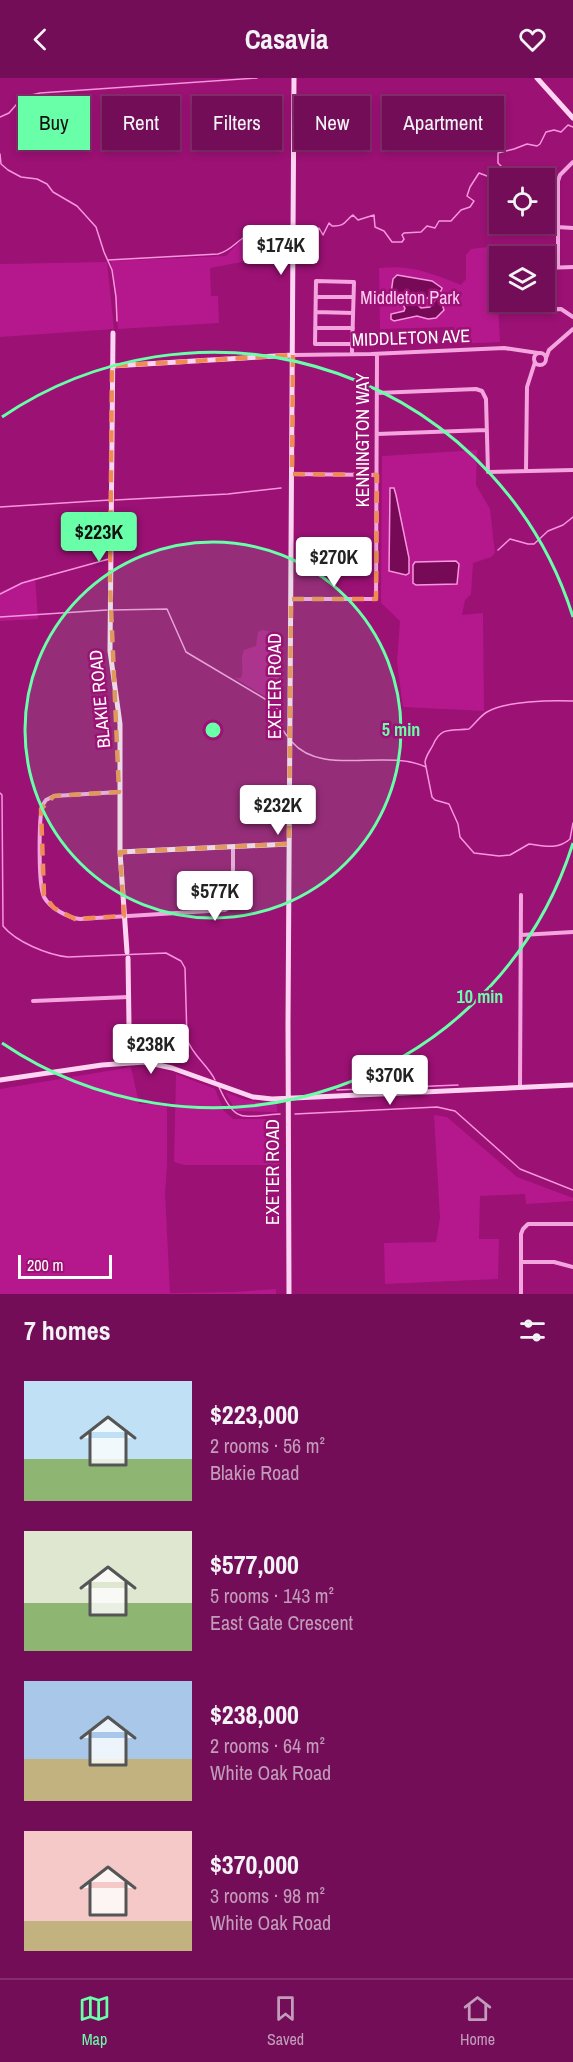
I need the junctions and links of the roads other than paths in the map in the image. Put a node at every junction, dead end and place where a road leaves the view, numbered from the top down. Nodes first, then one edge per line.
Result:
1 (294, 78) edge
2 (537, 78) edge
3 (573, 118) edge
4 (573, 162) edge
5 (557, 227) junction
6 (573, 228) edge
7 (555, 267) edge
8 (558, 267) junction
9 (573, 267) edge
10 (316, 297) junction
11 (353, 297) junction
12 (555, 309) edge
13 (316, 312) junction
14 (353, 313) junction
15 (573, 317) edge
16 (315, 328) junction
17 (352, 328) junction
18 (573, 329) edge
19 (113, 333) dead end
20 (352, 344) junction
21 (549, 350) junction
22 (530, 353) junction
23 (539, 353) junction
24 (352, 354) junction
25 (377, 354) junction
26 (293, 355) junction
27 (546, 358) junction
28 (534, 361) junction
29 (540, 365) junction
30 (112, 366) junction
31 (533, 371) junction
32 (377, 393) junction
33 (486, 430) junction
34 (377, 434) junction
35 (526, 470) junction
36 (573, 470) edge
37 (292, 474) junction
38 (377, 475) junction
39 (291, 599) junction
40 (119, 792) junction
41 (289, 844) junction
42 (233, 846) junction
43 (120, 852) junction
44 (521, 895) dead end
45 (124, 916) junction
46 (573, 932) edge
47 (521, 935) junction
48 (129, 997) junction
49 (33, 1001) dead end
50 (133, 1062) junction
51 (0, 1080) edge
52 (573, 1085) edge
53 (520, 1087) junction
54 (289, 1099) junction
55 (573, 1224) edge
56 (522, 1262) junction
57 (573, 1267) edge
58 (289, 1294) edge
59 (521, 1294) edge

1 - 26 street, EXETER ROAD
2 - 3 street
4 - 5 street
5 - 6 street
5 - 8 street
7 - 8 street
8 - 9 street
10 - 11 street
10 - 11 street
10 - 13 street
11 - 14 street
12 - 15 street
13 - 14 street
13 - 16 street
14 - 17 street
16 - 17 street
16 - 20 street
17 - 20 street
18 - 21 street
19 - 30 street, BLAKIE ROAD
20 - 24 street
21 - 23 street, MIDDLETON AVE
21 - 27 street
22 - 23 street, MIDDLETON AVE
22 - 25 street, MIDDLETON AVE
22 - 28 street
23 - 27 street
23 - 28 street
24 - 25 street, MIDDLETON AVE
24 - 26 street, MIDDLETON AVE
25 - 32 street, KENNINGTON WAY
26 - 30 street
26 - 37 street, EXETER ROAD
27 - 29 street
28 - 29 street
28 - 31 street
29 - 31 street
30 - 40 street, BLAKIE ROAD
31 - 35 street
32 - 33 street
32 - 34 street, KENNINGTON WAY
33 - 34 street
33 - 35 street
34 - 38 street, KENNINGTON WAY
35 - 36 street
37 - 38 street
37 - 39 street, EXETER ROAD
38 - 39 street, KENNINGTON WAY
39 - 41 street, EXETER ROAD
40 - 43 street, BLAKIE ROAD
40 - 45 street
41 - 42 street
41 - 54 street, EXETER ROAD
42 - 43 street
42 - 45 street
43 - 45 street, BLAKIE ROAD
44 - 47 street
45 - 48 street, BLAKIE ROAD
46 - 47 street
47 - 53 street
48 - 49 street
48 - 50 street, BLAKIE ROAD
50 - 51 street
50 - 54 street
52 - 53 street
53 - 54 street
54 - 58 street, EXETER ROAD
55 - 56 street
56 - 57 street
56 - 59 street

